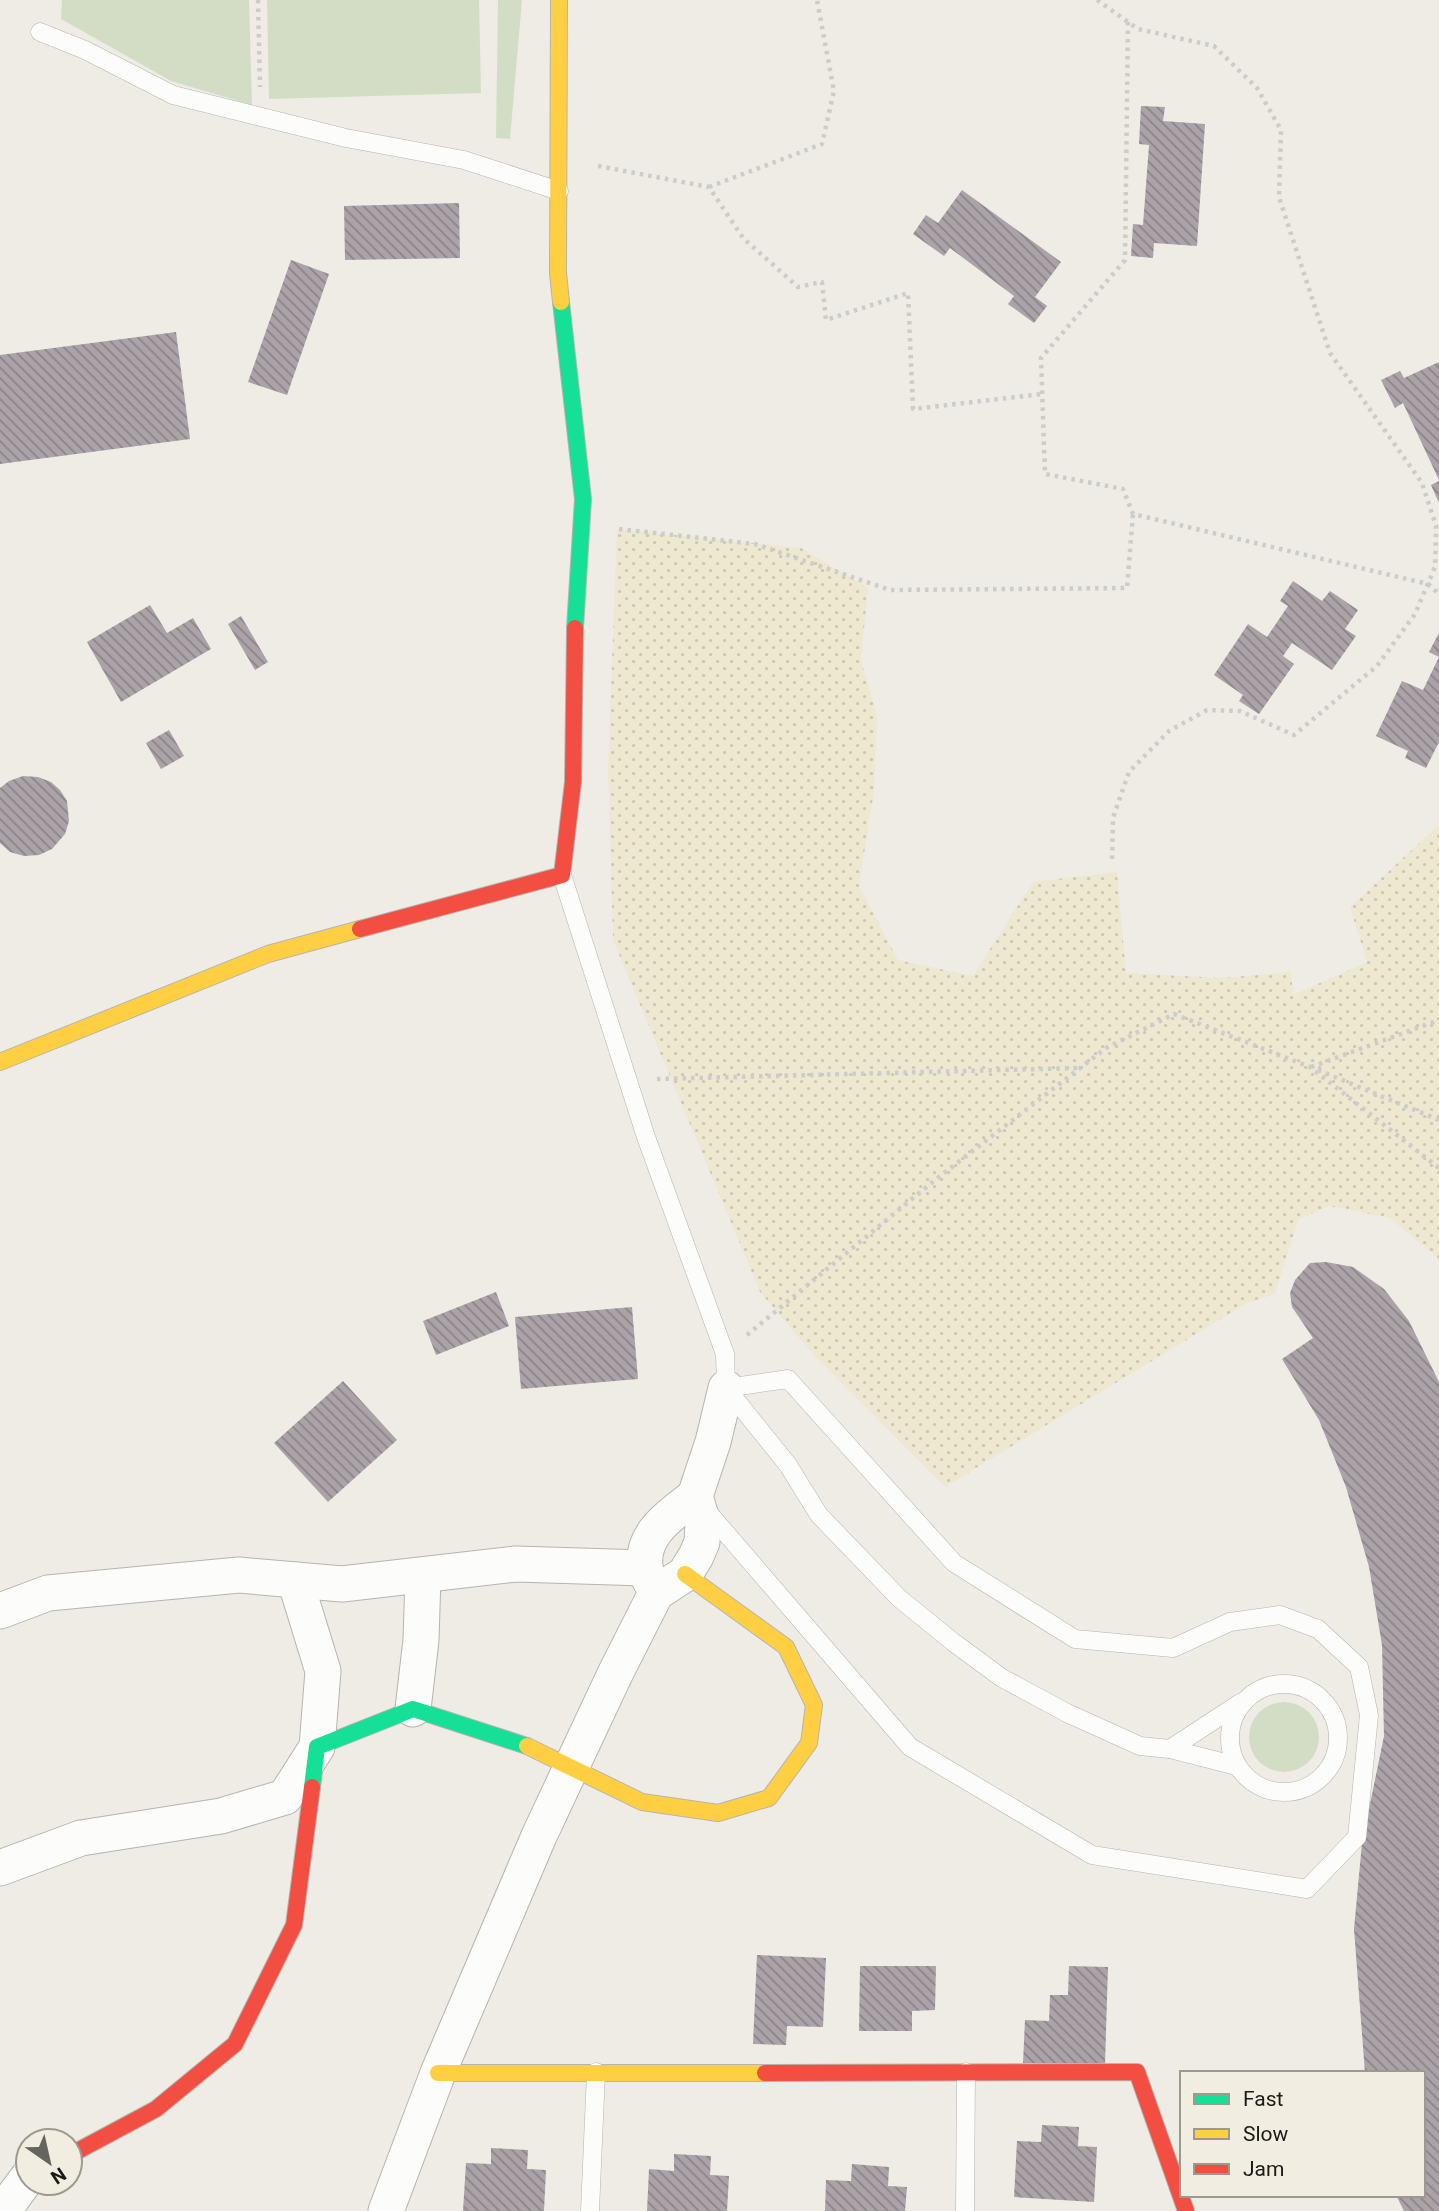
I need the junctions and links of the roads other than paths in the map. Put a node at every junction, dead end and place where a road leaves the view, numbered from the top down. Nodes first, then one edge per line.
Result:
1 (559, 0) edge
2 (40, 32) dead end
3 (559, 191) junction
4 (562, 875) junction
5 (0, 1062) edge
6 (725, 1371) junction
7 (695, 1496) junction
8 (685, 1574) junction
9 (423, 1576) junction
10 (295, 1580) junction
11 (650, 1581) junction
12 (0, 1611) edge
13 (1242, 1703) junction
14 (413, 1709) junction
15 (317, 1747) junction
16 (1170, 1749) junction
17 (572, 1766) junction
18 (1237, 1766) junction
19 (0, 1868) edge
20 (596, 2072) junction
21 (966, 2072) junction
22 (438, 2073) junction
23 (84, 2148) edge
24 (1180, 2194) edge
25 (14, 2196) edge
26 (3, 2211) edge
27 (386, 2211) edge
28 (590, 2211) edge
29 (965, 2211) edge

1 - 3 street
2 - 3 lane
3 - 4 street
4 - 5 street
4 - 6 lane
6 - 7 street
6 - 7 lane
6 - 16 lane
7 - 8 street
7 - 11 street
8 - 11 street
8 - 17 street
9 - 10 street
9 - 11 street
9 - 14 street
10 - 12 street
10 - 15 street
11 - 17 street
13 - 16 lane
13 - 18 lane
13 - 18 lane
14 - 15 street
14 - 17 street
15 - 19 street
15 - 23 street
16 - 18 lane
17 - 22 street
20 - 21 street
20 - 22 street
20 - 28 lane
21 - 24 street
21 - 29 lane
22 - 27 street
25 - 26 street

